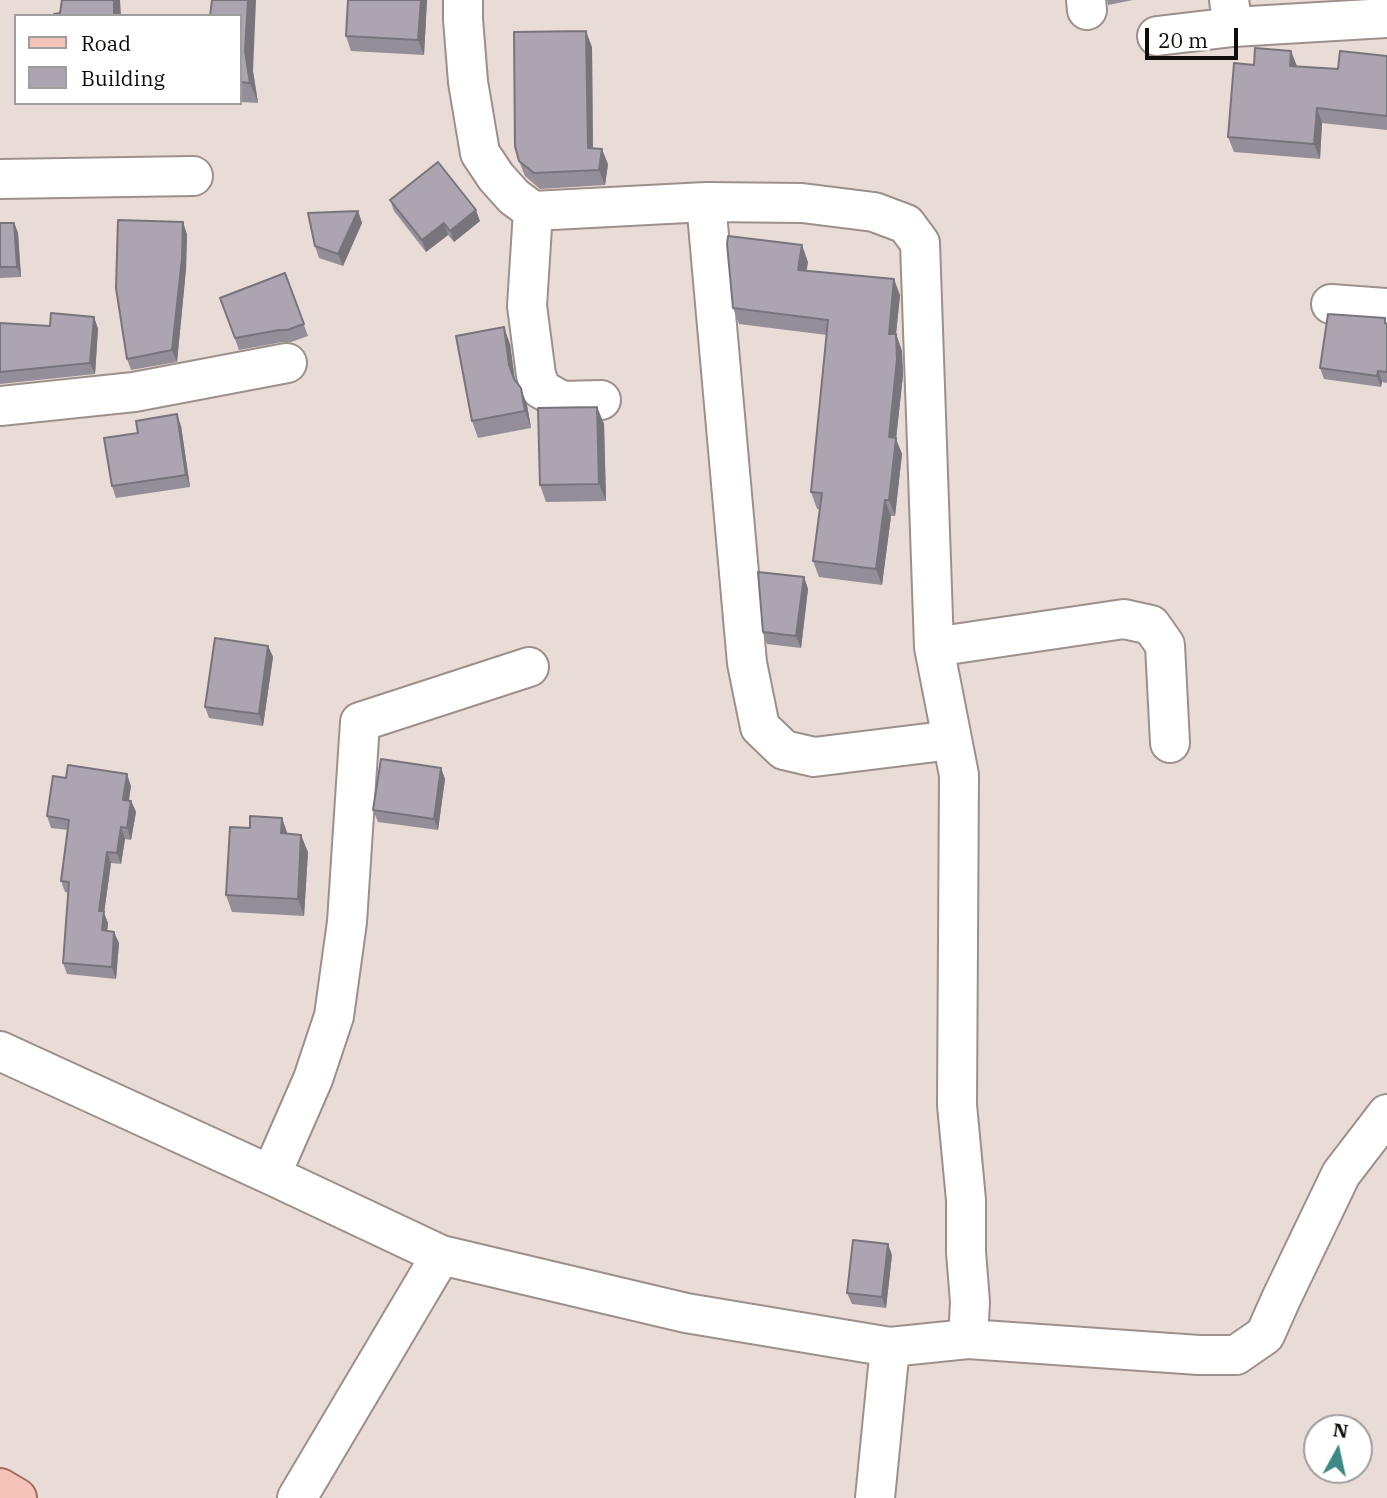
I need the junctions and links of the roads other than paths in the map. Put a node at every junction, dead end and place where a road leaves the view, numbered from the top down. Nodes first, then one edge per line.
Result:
1 (463, 0) edge
2 (1231, 13) edge
3 (1387, 18) edge
4 (1157, 36) dead end
5 (192, 176) dead end
6 (0, 179) edge
7 (706, 202) junction
8 (533, 211) junction
9 (1331, 304) dead end
10 (1387, 308) edge
11 (287, 363) dead end
12 (601, 400) dead end
13 (0, 406) edge
14 (934, 647) junction
15 (529, 667) dead end
16 (952, 740) junction
17 (1170, 743) dead end
18 (0, 1051) edge
19 (1387, 1114) edge
20 (271, 1175) junction
21 (441, 1255) junction
22 (968, 1339) junction
23 (890, 1347) junction
24 (0, 1488) edge
25 (17, 1498) edge
26 (297, 1498) edge
27 (876, 1498) edge

1 - 8 street
2 - 3 street
2 - 4 street
5 - 6 street
7 - 8 street
7 - 14 street
7 - 16 street
8 - 12 street
9 - 10 street
11 - 13 street
14 - 16 street
14 - 17 street
15 - 20 street
16 - 22 street
18 - 20 street
19 - 22 street
20 - 21 street
21 - 23 street
21 - 26 street
22 - 23 street
23 - 27 street
24 - 25 main road

